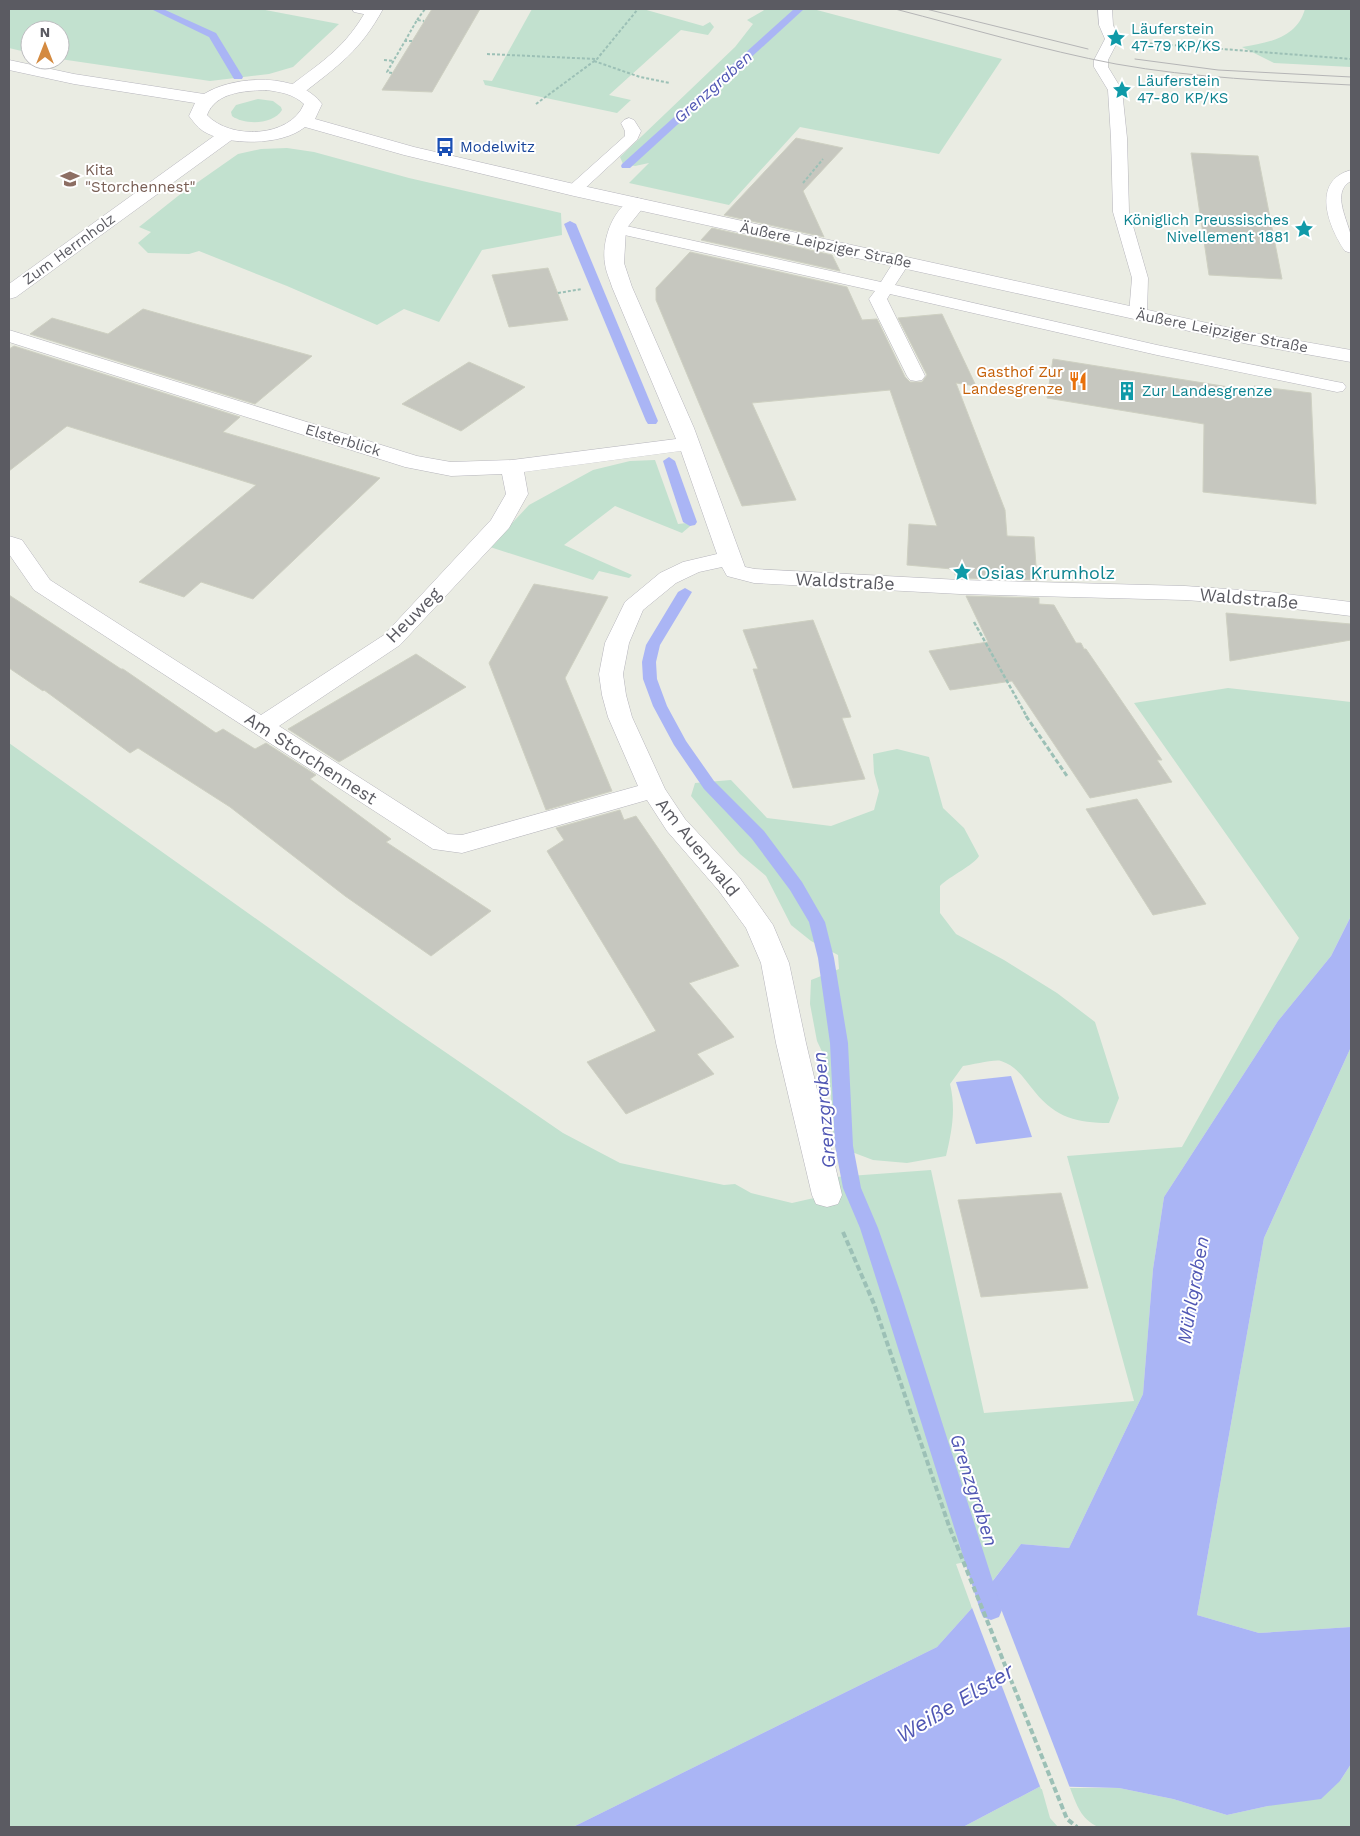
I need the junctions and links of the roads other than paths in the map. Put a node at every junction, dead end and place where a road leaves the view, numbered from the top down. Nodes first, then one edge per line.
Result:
1 (1105, 9) edge
2 (369, 10) edge
3 (9, 65) edge
4 (296, 90) junction
5 (208, 100) junction
6 (305, 122) junction
7 (629, 123) dead end
8 (227, 135) junction
9 (1351, 175) edge
10 (574, 190) junction
11 (637, 204) junction
12 (617, 229) junction
13 (1351, 248) edge
14 (902, 262) junction
15 (886, 287) junction
16 (9, 293) edge
17 (1138, 314) junction
18 (9, 336) edge
19 (1351, 356) edge
20 (916, 376) dead end
21 (1337, 387) dead end
22 (688, 444) junction
23 (512, 467) junction
24 (9, 543) edge
25 (729, 558) junction
26 (1351, 609) edge
27 (262, 726) junction
28 (653, 790) junction
29 (828, 1195) road end

1 - 17 lane
2 - 4 street
3 - 5 street
4 - 5 street
4 - 6 street
5 - 8 street
6 - 8 street
6 - 10 street, Äußere Leipziger Straße
7 - 10 lane
8 - 16 street, Zum Herrnholz
9 - 13 lane
10 - 11 street, Äußere Leipziger Straße
11 - 12 street
11 - 14 street, Äußere Leipziger Straße
12 - 15 lane
12 - 22 street, Waldstraße
14 - 15 lane
14 - 17 street, Äußere Leipziger Straße
15 - 20 lane
15 - 21 lane
17 - 19 street, Äußere Leipziger Straße
18 - 23 street, Elsterblick
22 - 23 street, Elsterblick
22 - 25 street, Waldstraße
23 - 27 street, Heuweg
24 - 27 street, Am Storchennest
25 - 26 street, Waldstraße
25 - 28 street, Am Auenwald
27 - 28 street, Am Storchennest
28 - 29 street, Am Auenwald

